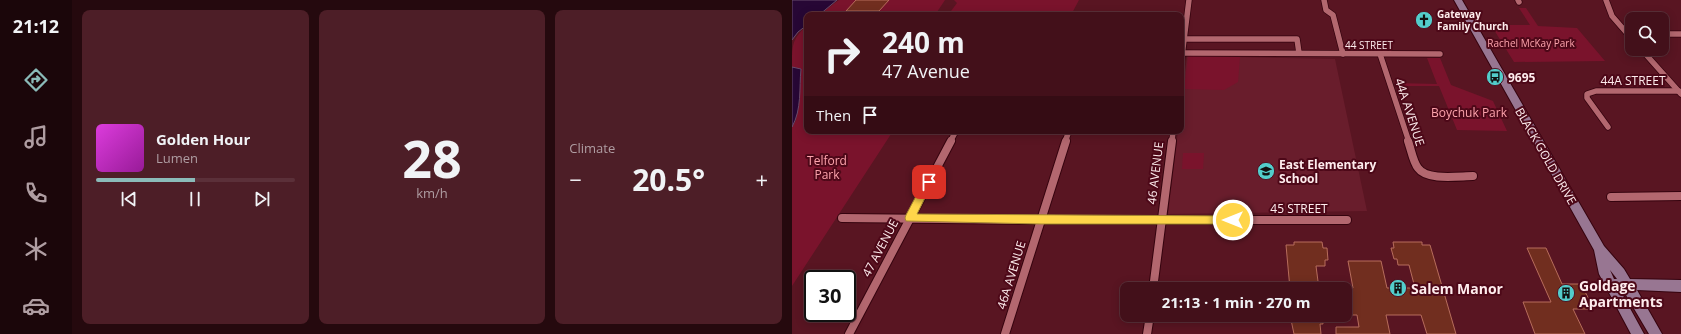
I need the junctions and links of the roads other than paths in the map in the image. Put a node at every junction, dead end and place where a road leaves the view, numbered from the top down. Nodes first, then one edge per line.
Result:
1 (1189, 0) edge
2 (1324, 0) edge
3 (1458, 0) edge
4 (1606, 0) edge
5 (1184, 28) edge
6 (1625, 29) edge
7 (1669, 34) edge
8 (1681, 34) edge
9 (1184, 39) edge
10 (1184, 53) edge
11 (1299, 53) junction
12 (1343, 54) junction
13 (1380, 54) junction
14 (1440, 54) dead end
15 (1647, 56) edge
16 (1680, 92) edge
17 (1608, 127) dead end
18 (954, 134) edge
19 (1068, 134) edge
20 (1173, 134) edge
21 (1473, 176) dead end
22 (1681, 196) edge
23 (1611, 197) dead end
24 (842, 218) dead end
25 (910, 218) junction
26 (1041, 220) junction
27 (1162, 220) junction
28 (1347, 220) dead end
29 (1600, 248) junction
30 (1154, 282) edge
31 (1611, 284) junction
32 (1627, 284) junction
33 (1681, 286) edge
34 (1149, 322) edge
35 (849, 334) edge
36 (1005, 334) edge
37 (1148, 334) edge
38 (1638, 334) edge
39 (1656, 334) edge

1 - 5 street
2 - 12 street
3 - 29 main road, BLACK GOLD DRIVE
4 - 6 street
7 - 8 street
9 - 11 street
10 - 11 street, 44 STREET
11 - 12 street, 44 STREET
12 - 13 street, 44 STREET
13 - 14 street, 44 STREET
13 - 21 street, 44A AVENUE
15 - 16 street
16 - 17 street, 44A STREET
18 - 25 street, 47 AVENUE
19 - 26 street, 46A AVENUE
20 - 27 street, 46 AVENUE
22 - 23 street
24 - 25 street, 45 STREET
25 - 26 street, 45 STREET
25 - 35 street, 47 AVENUE
26 - 27 street, 45 STREET
26 - 36 street, 46A AVENUE
27 - 28 street, 45 STREET
27 - 30 street, 46 AVENUE
29 - 31 main road, BLACK GOLD DRIVE
29 - 32 main road, BLACK GOLD DRIVE
31 - 32 main road
31 - 38 main road, BLACK GOLD DRIVE
32 - 33 main road
32 - 39 main road, BLACK GOLD DRIVE
34 - 37 street

